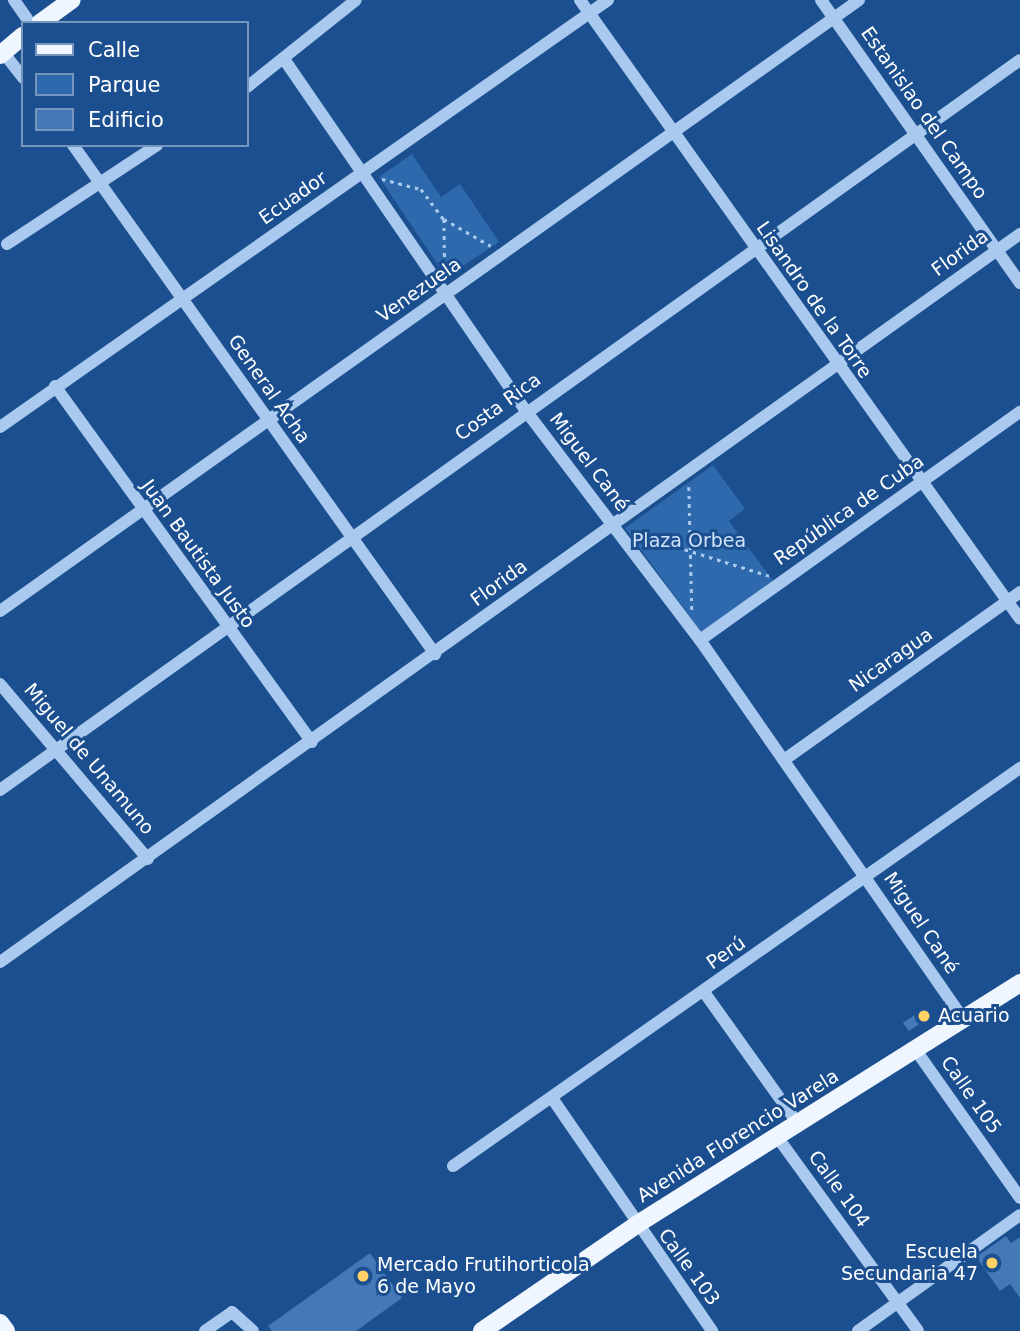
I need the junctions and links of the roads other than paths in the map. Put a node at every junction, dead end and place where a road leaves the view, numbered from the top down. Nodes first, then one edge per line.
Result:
1 (14, 0) edge
2 (72, 0) edge
3 (356, 0) edge
4 (580, 0) edge
5 (608, 0) edge
6 (821, 0) edge
7 (859, 0) edge
8 (589, 13) junction
9 (833, 18) junction
10 (29, 21) edge
11 (43, 21) edge
12 (21, 38) edge
13 (2, 53) edge
14 (1020, 60) edge
15 (286, 62) junction
16 (21, 76) edge
17 (248, 86) edge
18 (674, 132) junction
19 (915, 134) junction
20 (74, 147) edge
21 (154, 147) edge
22 (362, 173) junction
23 (100, 182) junction
24 (1020, 234) edge
25 (7, 244) dead end
26 (754, 248) junction
27 (997, 250) junction
28 (1020, 283) edge
29 (446, 294) junction
30 (181, 298) junction
31 (837, 366) junction
32 (55, 386) junction
33 (526, 411) junction
34 (1020, 412) edge
35 (267, 420) junction
36 (0, 427) edge
37 (920, 483) junction
38 (141, 510) junction
39 (612, 526) junction
40 (351, 536) junction
41 (1020, 592) edge
42 (1007, 601) junction
43 (0, 611) edge
44 (1020, 619) edge
45 (227, 625) junction
46 (696, 635) junction
47 (435, 654) junction
48 (0, 684) edge
49 (312, 742) junction
50 (56, 751) junction
51 (784, 760) junction
52 (1020, 768) edge
53 (0, 790) edge
54 (148, 859) junction
55 (867, 878) junction
56 (0, 962) edge
57 (1020, 984) edge
58 (704, 992) junction
59 (963, 1019) junction
60 (915, 1049) junction
61 (552, 1098) junction
62 (798, 1124) junction
63 (778, 1138) junction
64 (453, 1166) dead end
65 (1020, 1198) edge
66 (1020, 1215) edge
67 (636, 1225) junction
68 (898, 1303) junction
69 (0, 1323) edge
70 (485, 1330) edge
71 (6, 1331) edge
72 (205, 1331) edge
73 (253, 1331) edge
74 (712, 1331) edge
75 (859, 1331) edge
76 (918, 1331) edge

1 - 10 street
2 - 11 main road
3 - 15 street
4 - 8 street, Lisandro de la Torre
5 - 8 street, Ecuador
6 - 9 street, Estanislao del Campo
7 - 9 street, Venezuela
8 - 18 street, Lisandro de la Torre
8 - 22 street, Ecuador
9 - 18 street, Venezuela
9 - 19 street, Estanislao del Campo
12 - 13 main road
13 - 16 street
14 - 19 street, Costa Rica
15 - 17 street
15 - 22 street, Miguel Cané
18 - 26 street, Lisandro de la Torre
18 - 29 street, Venezuela
19 - 26 street, Costa Rica
19 - 27 street, Estanislao del Campo
20 - 23 street, General Acha
21 - 23 street
22 - 29 street, Miguel Cané
22 - 30 street, Ecuador
23 - 25 street
23 - 30 street, General Acha
24 - 27 street, Florida
26 - 31 street, Lisandro de la Torre
26 - 33 street, Costa Rica
27 - 28 street, Estanislao del Campo
27 - 31 street, Florida
29 - 33 street, Miguel Cané
29 - 35 street, Venezuela
30 - 32 street, Ecuador
30 - 35 street, General Acha
31 - 37 street, Lisandro de la Torre
31 - 39 street, Florida
32 - 36 street, Ecuador
32 - 38 street, Juan Bautista Justo
33 - 39 street, Miguel Cané
33 - 40 street, Costa Rica
34 - 37 street, República de Cuba
35 - 38 street, Venezuela
35 - 40 street, General Acha
37 - 42 street, Lisandro de la Torre
37 - 46 street, República de Cuba
38 - 43 street, Venezuela
38 - 45 street, Juan Bautista Justo
39 - 46 street, Miguel Cané
39 - 47 street, Florida
40 - 45 street, Costa Rica
40 - 47 street, General Acha
41 - 42 street, Nicaragua
42 - 44 street, Lisandro de la Torre
42 - 51 street, Nicaragua
45 - 49 street, Juan Bautista Justo
45 - 50 street, Costa Rica
46 - 51 street, Miguel Cané
47 - 49 street, Florida
48 - 50 street, Miguel de Unamuno
49 - 54 street, Florida
50 - 53 street, Costa Rica
50 - 54 street, Miguel de Unamuno
51 - 55 street, Miguel Cané
52 - 55 street, Perú
54 - 56 street, Florida
55 - 58 street, Perú
55 - 59 street, Miguel Cané
57 - 59 main road, Avenida Florencio Varela
58 - 61 street, Perú
58 - 62 street
59 - 60 main road, Avenida Florencio Varela
60 - 62 main road, Avenida Florencio Varela
60 - 65 street, Calle 105
61 - 64 street, Perú
61 - 67 street
62 - 63 main road, Avenida Florencio Varela
63 - 67 main road, Avenida Florencio Varela
63 - 68 street, Calle 104
66 - 68 street
67 - 70 main road, Avenida Florencio Varela
67 - 74 street, Calle 103
68 - 75 street
68 - 76 street, Calle 104
69 - 71 main road
72 - 73 street

